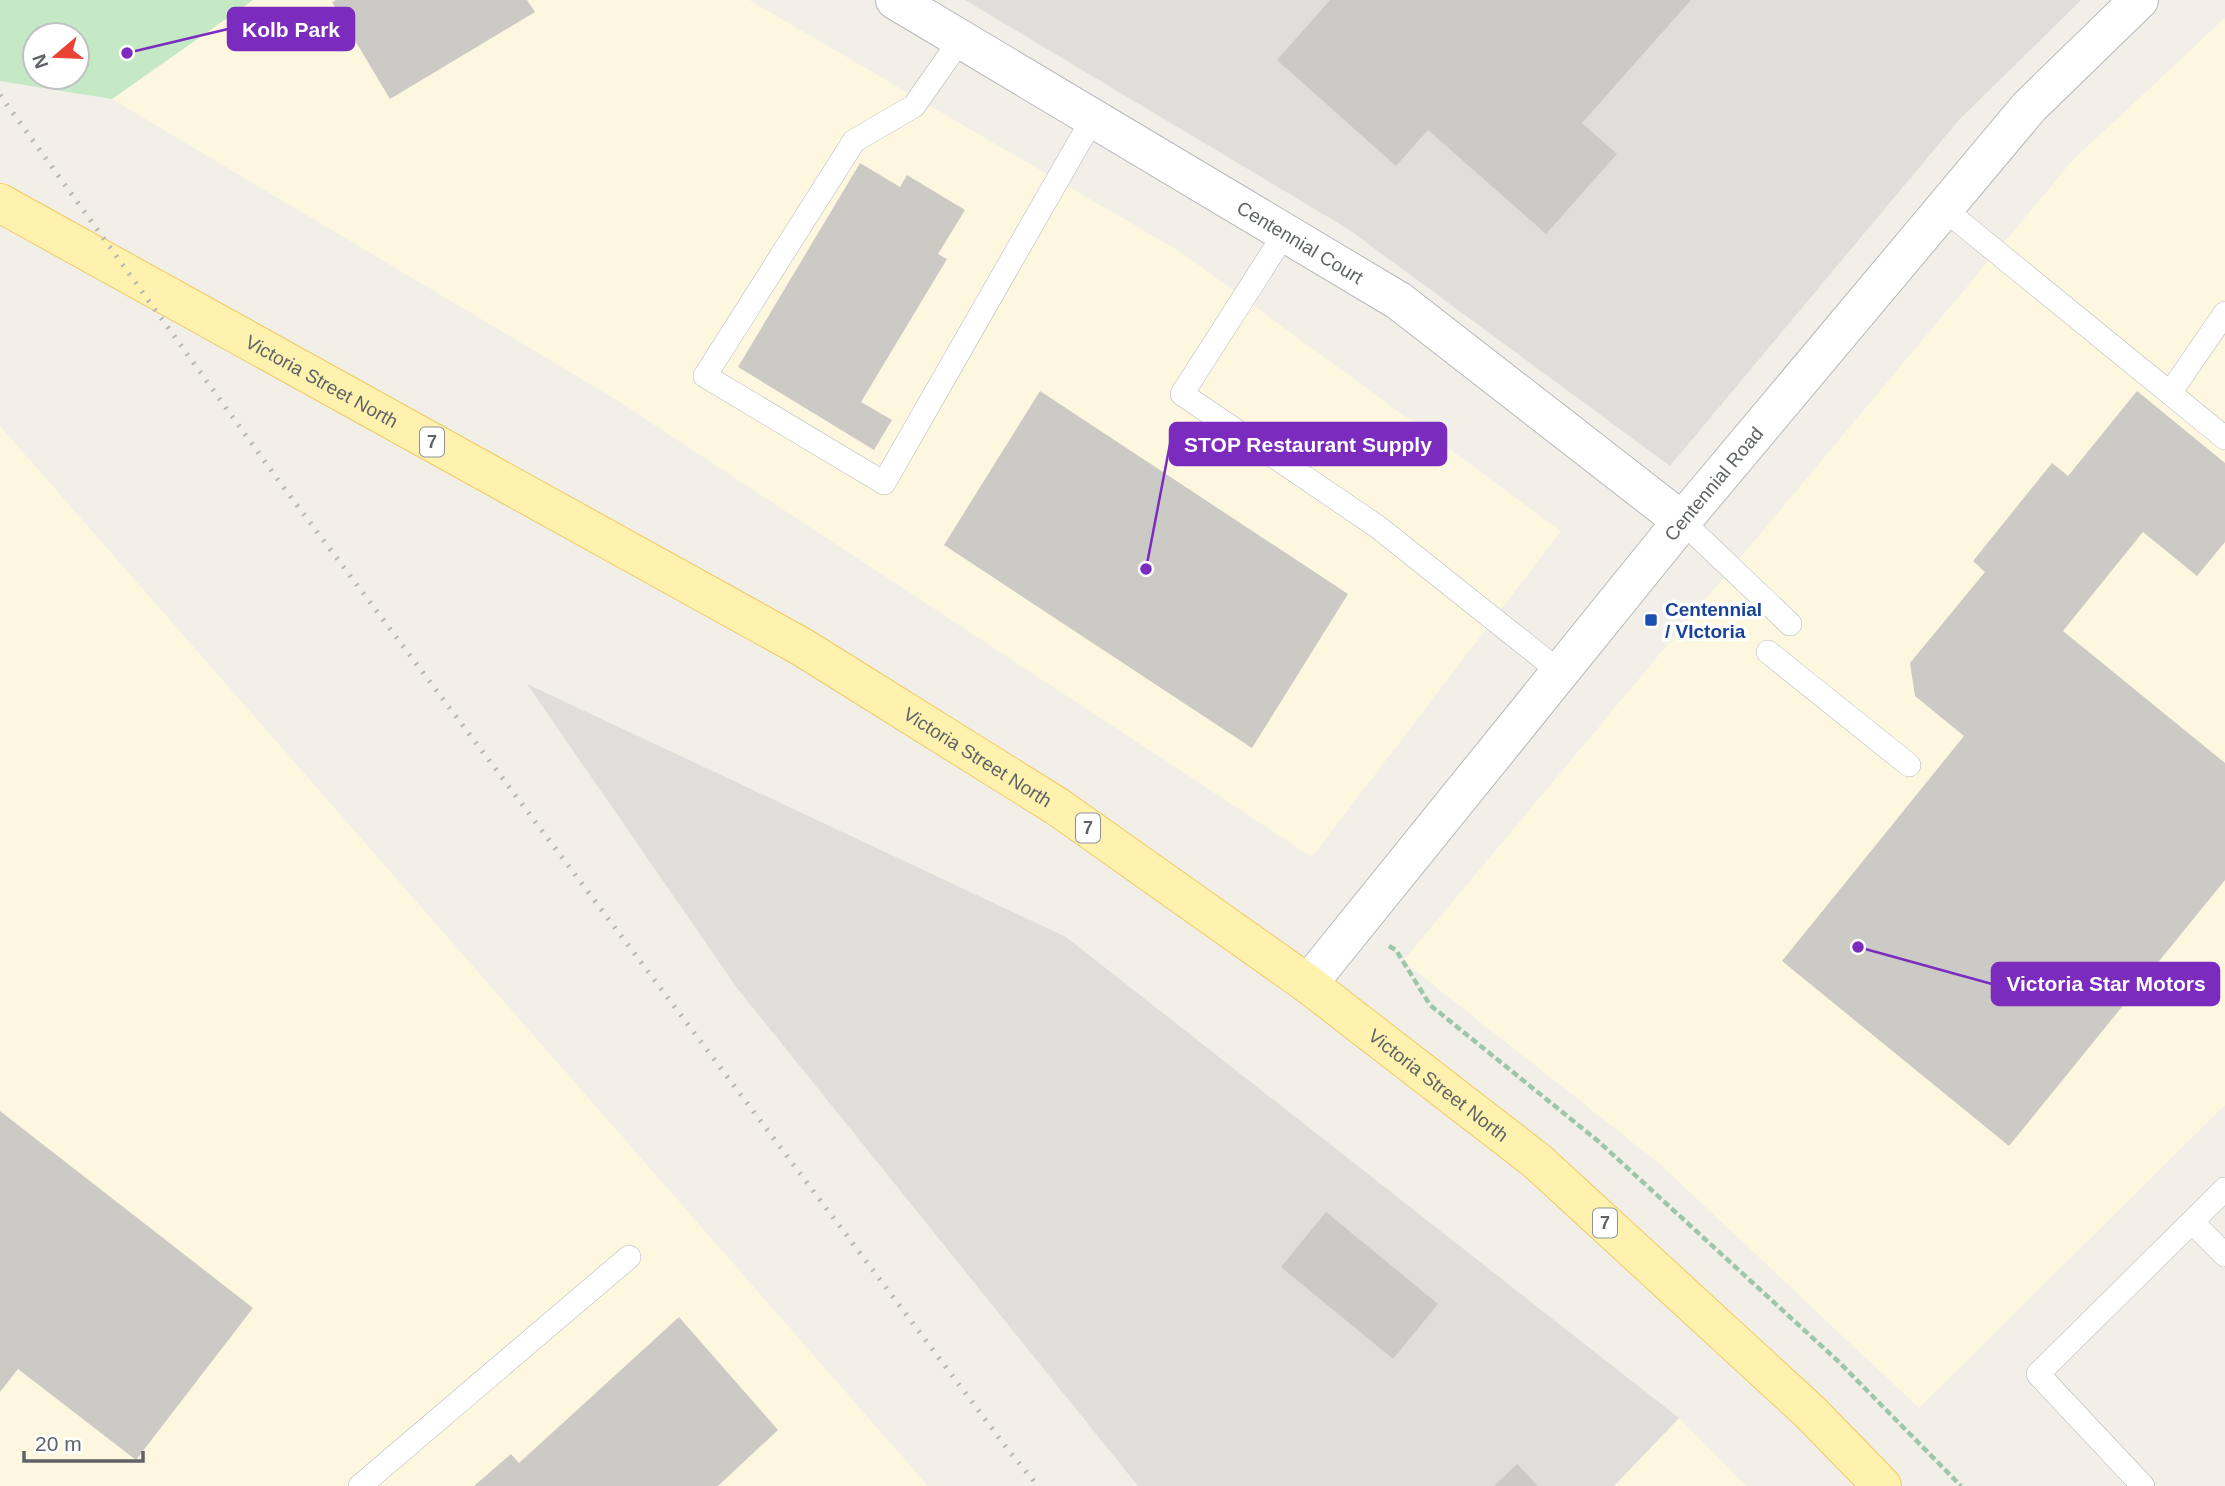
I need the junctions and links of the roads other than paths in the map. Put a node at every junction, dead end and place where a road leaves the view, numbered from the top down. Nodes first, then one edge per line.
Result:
1 (895, 0) edge
2 (2138, 0) edge
3 (961, 39) junction
4 (1093, 118) junction
5 (0, 203) edge
6 (1944, 209) junction
7 (1285, 233) junction
8 (2225, 313) edge
9 (2170, 393) junction
10 (2225, 438) edge
11 (1682, 521) junction
12 (1790, 624) dead end
13 (1768, 652) dead end
14 (1560, 672) junction
15 (1909, 765) dead end
16 (1307, 984) junction
17 (2225, 1189) edge
18 (2192, 1222) junction
19 (2225, 1255) edge
20 (629, 1257) dead end
21 (360, 1486) edge
22 (1882, 1486) edge
23 (2143, 1486) edge

1 - 3 street, Centennial Court
2 - 6 street, Centennial Road
3 - 4 street, Centennial Court
3 - 4 lane
4 - 7 street, Centennial Court
5 - 16 main road, Victoria Street North / 7
6 - 9 lane
6 - 11 street, Centennial Road
7 - 11 street, Centennial Court
7 - 14 lane
8 - 9 lane
9 - 10 lane
11 - 12 lane
11 - 14 street, Centennial Road
13 - 15 lane
14 - 16 street, Centennial Road
16 - 22 main road, Victoria Street North / 7
17 - 18 lane
18 - 19 lane
18 - 23 lane
20 - 21 lane

